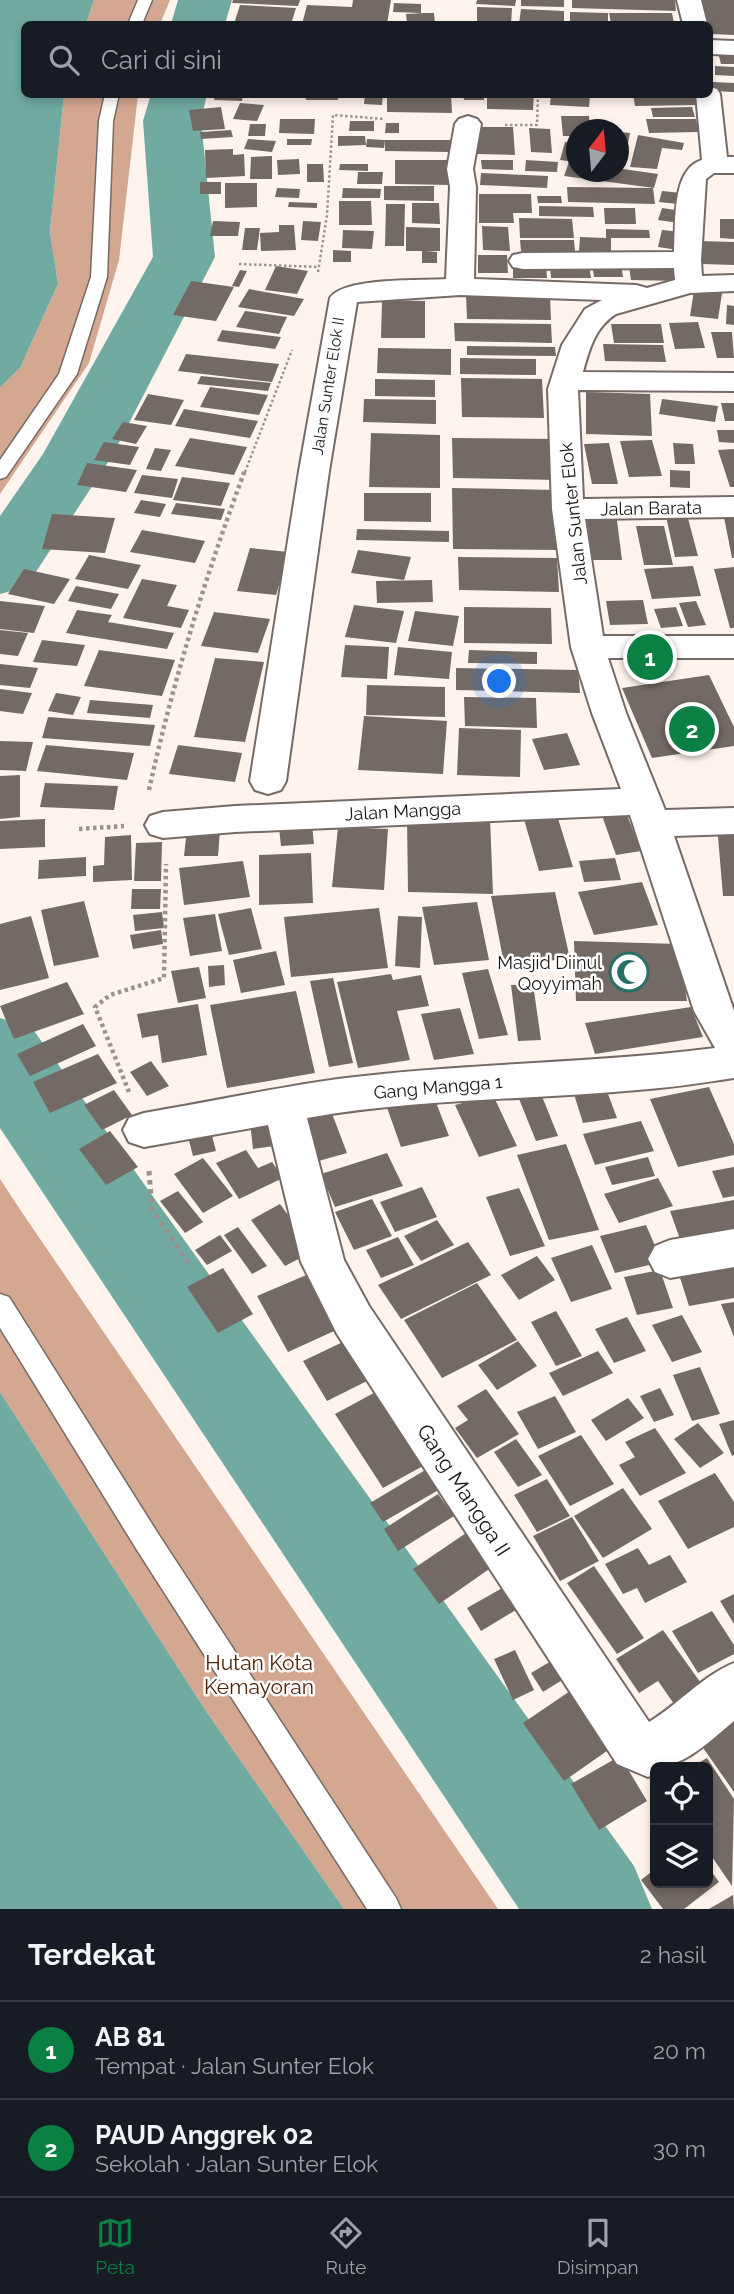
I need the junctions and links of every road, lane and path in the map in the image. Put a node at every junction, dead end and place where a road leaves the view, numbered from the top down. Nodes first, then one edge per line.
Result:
1 (145, 0) edge
2 (690, 0) edge
3 (136, 21) edge
4 (694, 21) edge
5 (713, 47) edge
6 (734, 48) edge
7 (713, 94) edge
8 (734, 96) edge
9 (112, 98) edge
10 (710, 98) edge
11 (384, 119) dead end
12 (468, 124) dead end
13 (725, 165) edge
14 (523, 261) dead end
15 (688, 272) junction
16 (317, 278) dead end
17 (734, 283) edge
18 (460, 287) junction
19 (652, 293) junction
20 (295, 342) dead end
21 (565, 381) junction
22 (734, 382) edge
23 (0, 472) edge
24 (734, 507) edge
25 (568, 509) junction
26 (588, 647) junction
27 (734, 647) edge
28 (268, 781) dead end
29 (648, 812) junction
30 (734, 821) edge
31 (153, 825) junction
32 (79, 829) dead end
33 (734, 1046) edge
34 (734, 1062) edge
35 (284, 1107) junction
36 (144, 1130) junction
37 (734, 1248) edge
38 (670, 1259) dead end
39 (189, 1264) dead end
40 (0, 1305) edge
41 (734, 1688) edge
42 (385, 1909) edge

1 - 3 lane
2 - 4 street
5 - 6 street
7 - 8 street
9 - 23 lane
10 - 13 street
11 - 16 path
12 - 18 street
13 - 15 street
14 - 15 street
15 - 17 street
15 - 19 street, Jalan Sunter Elok
18 - 19 street, Jalan Sunter Elok II
18 - 28 street, Jalan Sunter Elok II
19 - 21 street, Jalan Sunter Elok
20 - 31 path
21 - 22 street
21 - 25 street, Jalan Sunter Elok
24 - 25 street, Jalan Barata
25 - 26 street, Jalan Sunter Elok
26 - 27 street
26 - 29 street, Jalan Sunter Elok
29 - 30 street, Jalan Mangga
29 - 31 street, Jalan Mangga
29 - 33 street, Jalan Sunter Elok
31 - 32 path
31 - 36 path
34 - 35 street, Gang Mangga 1
35 - 36 street, Gang Mangga 1
35 - 41 street, Gang Mangga II
36 - 39 path
37 - 38 street
40 - 42 lane

